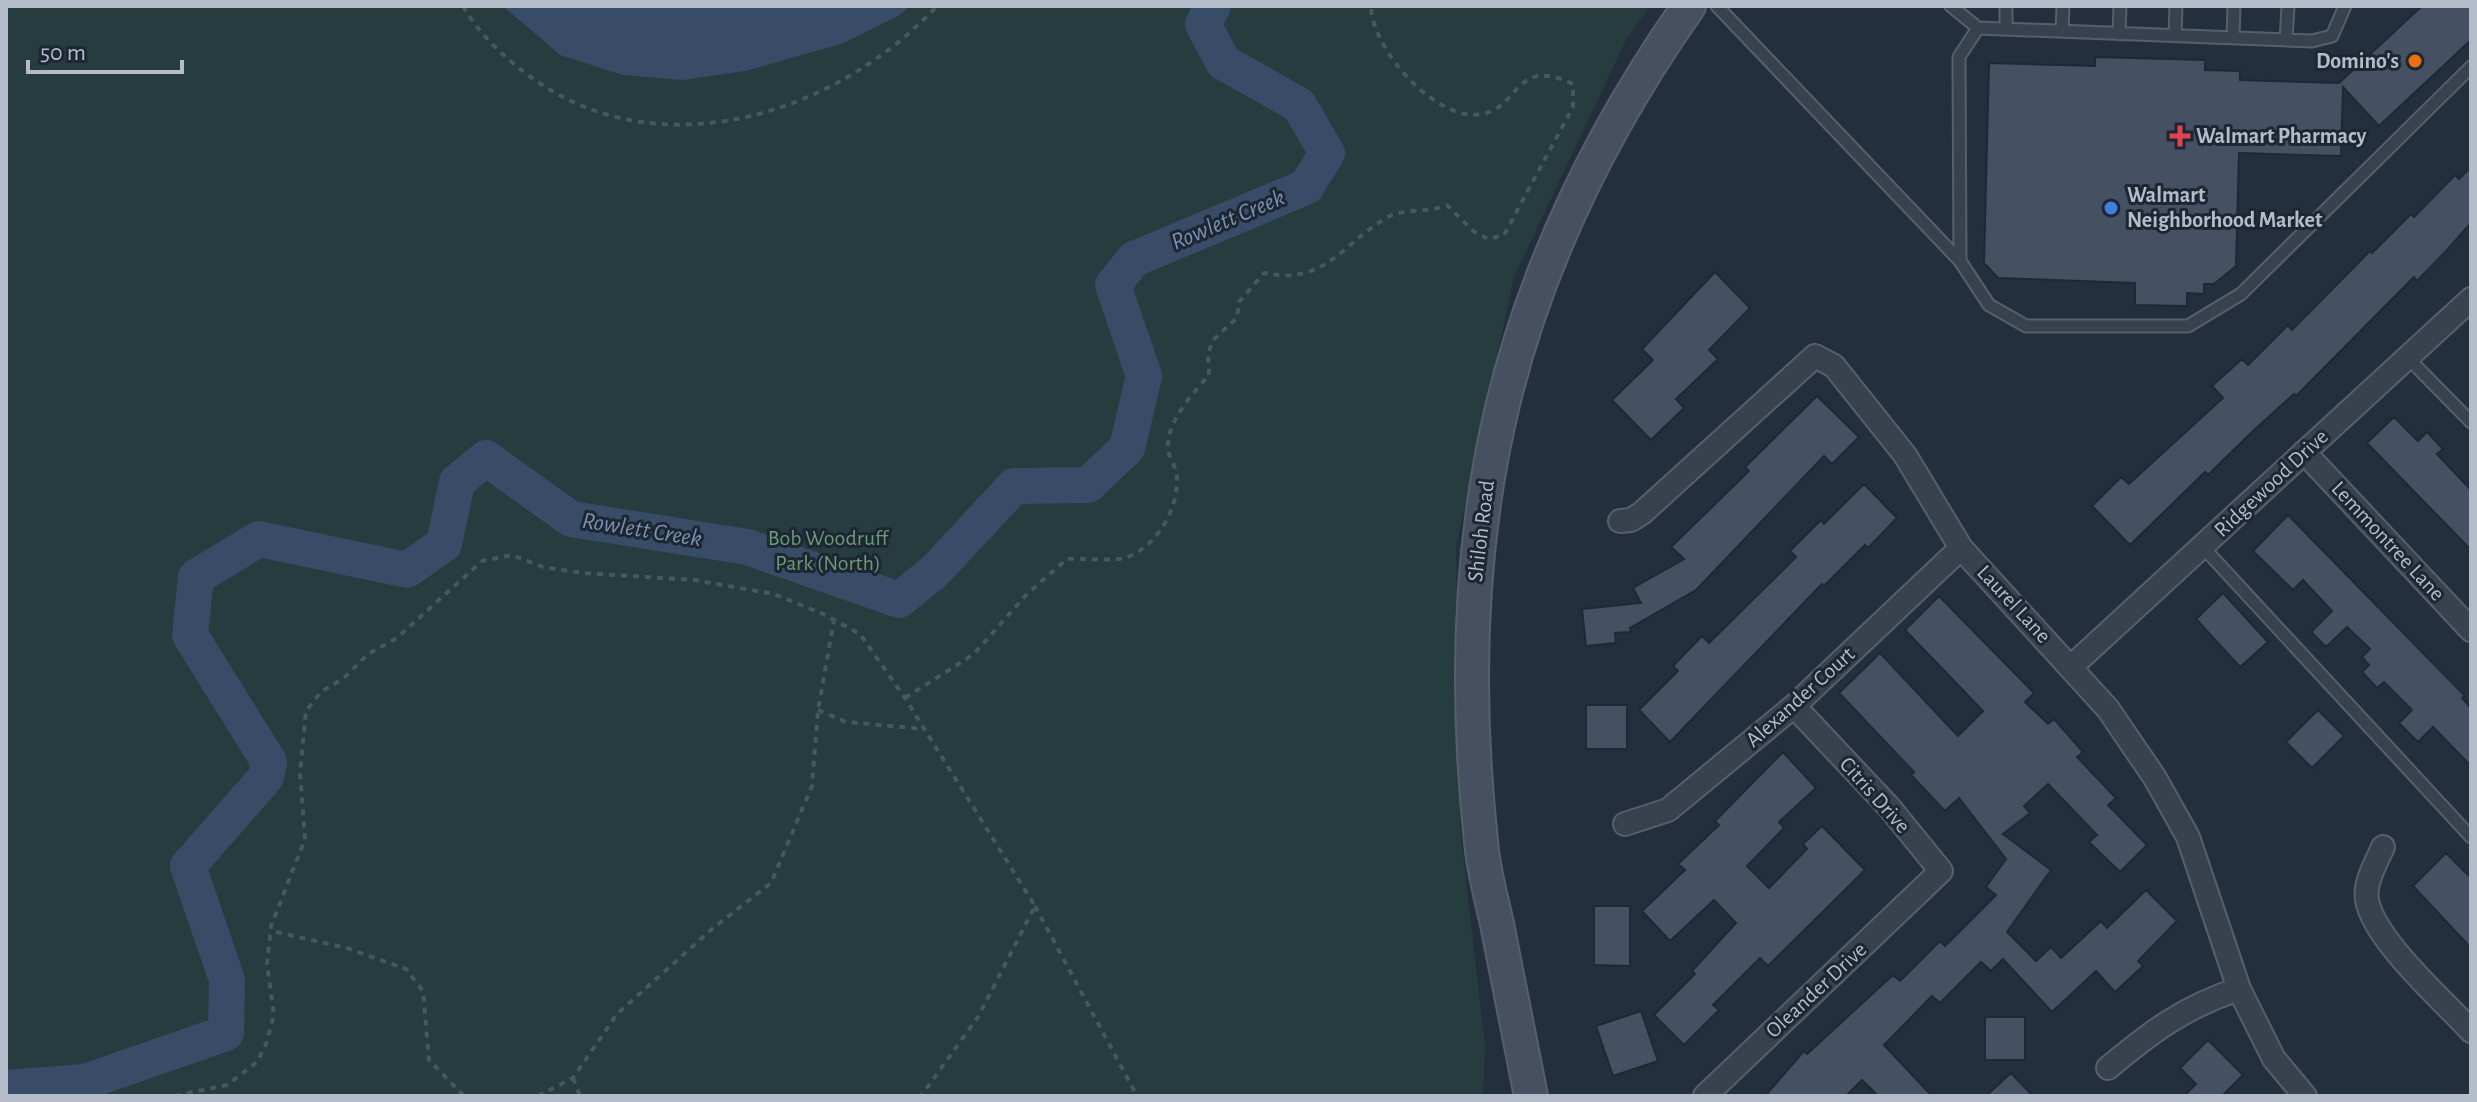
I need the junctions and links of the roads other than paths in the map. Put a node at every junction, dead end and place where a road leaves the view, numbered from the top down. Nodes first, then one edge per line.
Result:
1 (1689, 6) edge
2 (1717, 6) edge
3 (1951, 6) edge
4 (2006, 6) edge
5 (2063, 6) edge
6 (2120, 6) edge
7 (2176, 6) edge
8 (2234, 6) edge
9 (2288, 6) edge
10 (2345, 6) edge
11 (1978, 28) junction
12 (2006, 29) junction
13 (2062, 31) junction
14 (2119, 34) junction
15 (2175, 36) junction
16 (2233, 38) junction
17 (2286, 40) junction
18 (2471, 67) edge
19 (1960, 261) junction
20 (2471, 299) edge
21 (2408, 358) junction
22 (2471, 422) edge
23 (2304, 452) junction
24 (1620, 521) dead end
25 (2202, 546) junction
26 (1961, 548) junction
27 (2471, 630) edge
28 (2072, 666) junction
29 (1794, 706) junction
30 (1625, 824) dead end
31 (2471, 837) edge
32 (2383, 847) dead end
33 (1928, 886) joint
34 (2239, 989) junction
35 (2471, 1031) edge
36 (2108, 1068) dead end
37 (1531, 1096) edge
38 (1705, 1096) edge
39 (2305, 1096) edge

1 - 37 main road, Shiloh Road
2 - 19 lane
3 - 11 lane
4 - 12 lane
5 - 13 lane
6 - 14 lane
7 - 15 lane
8 - 16 lane
9 - 17 lane
10 - 17 lane
11 - 12 lane
11 - 19 lane
12 - 13 lane
13 - 14 lane
14 - 15 lane
15 - 16 lane
16 - 17 lane
18 - 19 lane
20 - 21 street, Ridgewood Drive
21 - 22 lane
21 - 23 street, Ridgewood Drive
23 - 25 street, Ridgewood Drive
23 - 27 street, Lemmontree Lane
24 - 26 street, Laurel Lane
25 - 28 street, Ridgewood Drive
25 - 31 lane
26 - 28 street, Laurel Lane
26 - 29 street, Alexander Court
28 - 34 street, Laurel Lane
29 - 30 street, Alexander Court
29 - 33 street, Citris Drive
32 - 35 street
33 - 38 street, Oleander Drive
34 - 36 street
34 - 39 street, Laurel Lane

